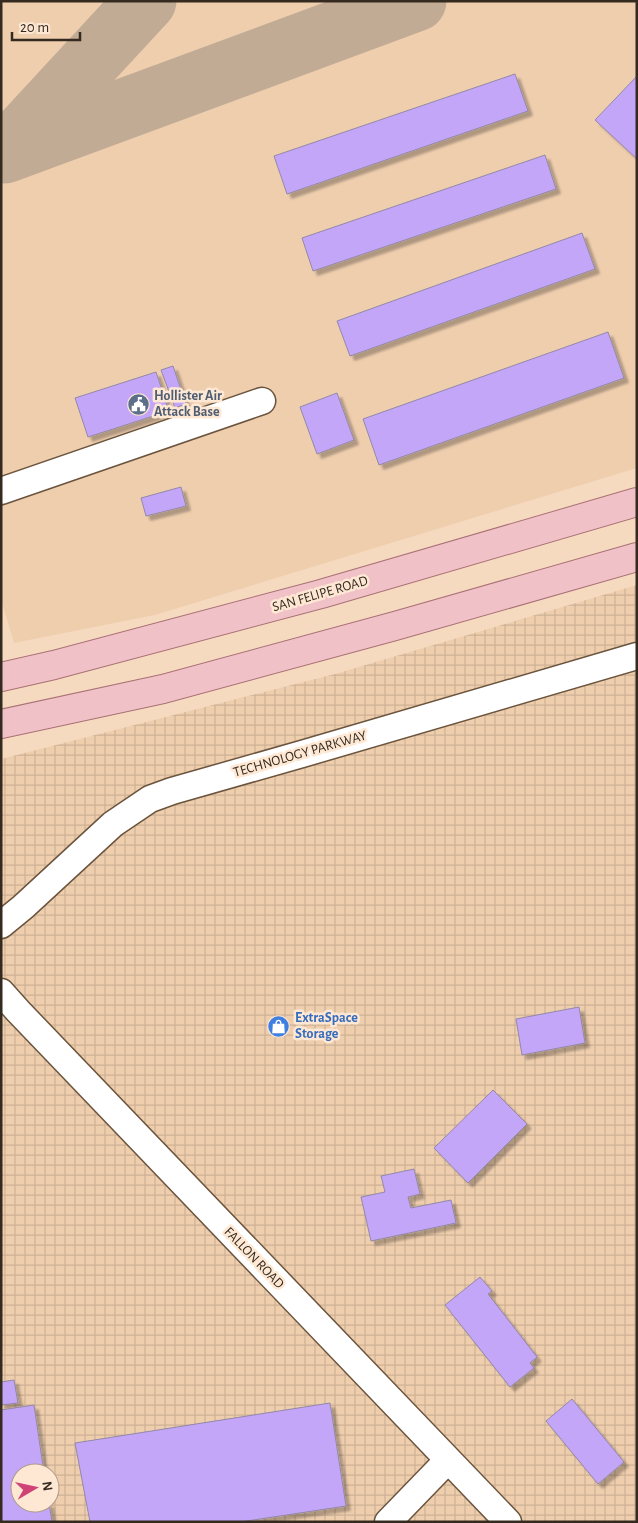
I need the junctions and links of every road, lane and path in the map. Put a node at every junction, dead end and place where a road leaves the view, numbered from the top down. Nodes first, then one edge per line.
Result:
1 (262, 401) dead end
2 (1, 490) edge
3 (637, 502) edge
4 (637, 557) edge
5 (637, 656) edge
6 (1, 677) edge
7 (1, 724) edge
8 (1, 925) edge
9 (1, 992) edge
10 (448, 1460) junction
11 (388, 1522) edge
12 (508, 1522) edge

1 - 2 street
3 - 6 main road, SAN FELIPE ROAD
4 - 7 main road
5 - 8 street, TECHNOLOGY PARKWAY
9 - 10 street, FALLON ROAD
10 - 11 street
10 - 12 street, FALLON ROAD

